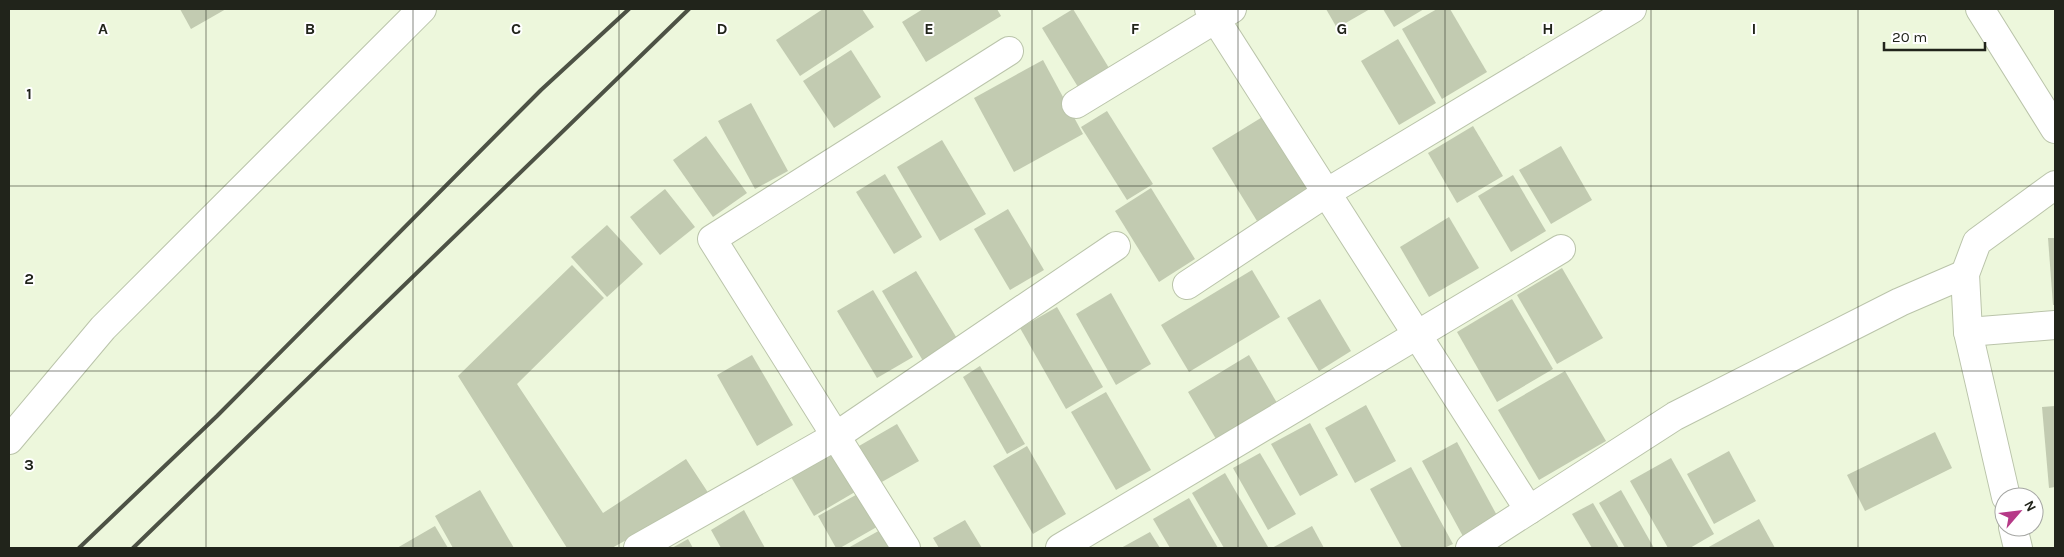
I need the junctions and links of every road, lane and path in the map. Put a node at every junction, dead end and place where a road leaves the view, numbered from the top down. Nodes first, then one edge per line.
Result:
1 (422, 9) edge
2 (1632, 9) edge
3 (1980, 9) edge
4 (1219, 12) edge
5 (1009, 51) dead end
6 (1076, 104) dead end
7 (2055, 129) edge
8 (2055, 185) edge
9 (1326, 193) junction
10 (1116, 246) dead end
11 (1560, 249) dead end
12 (1965, 274) junction
13 (1187, 284) dead end
14 (2055, 325) edge
15 (1968, 332) junction
16 (1417, 335) junction
17 (836, 436) junction
18 (9, 440) edge
19 (2004, 487) edge
20 (1529, 510) junction
21 (638, 548) edge
22 (906, 548) edge
23 (1060, 548) edge
24 (1470, 548) edge

1 - 18 street
2 - 9 street
3 - 7 street
4 - 6 street
4 - 9 street
5 - 17 street
8 - 12 street
9 - 13 street
9 - 16 street
10 - 17 street
11 - 16 street
12 - 15 street
12 - 20 street
14 - 15 street
15 - 19 street
16 - 20 street
16 - 23 street
17 - 21 street
17 - 22 street
20 - 24 street

